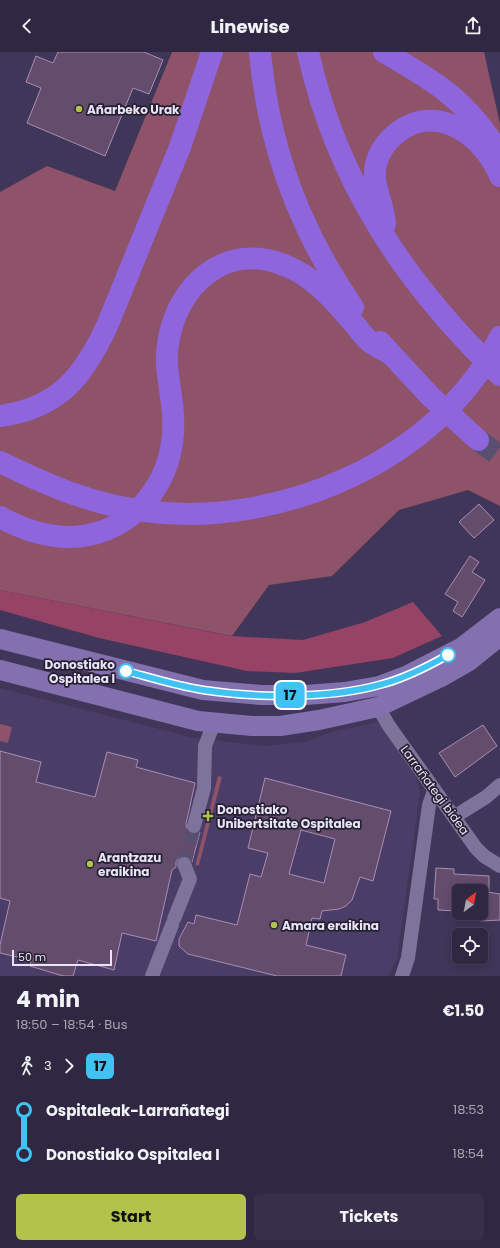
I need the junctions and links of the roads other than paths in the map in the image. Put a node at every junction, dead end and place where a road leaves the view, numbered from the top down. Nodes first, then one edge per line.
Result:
1 (212, 52) edge
2 (260, 52) edge
3 (308, 52) edge
4 (384, 52) edge
5 (500, 157) edge
6 (500, 176) edge
7 (386, 242) junction
8 (500, 337) edge
9 (389, 353) junction
10 (500, 375) edge
11 (0, 416) edge
12 (478, 440) tunnel mouth
13 (0, 459) edge
14 (0, 462) edge
15 (28, 476) junction
16 (0, 517) edge
17 (499, 625) edge
18 (0, 639) edge
19 (439, 660) junction
20 (9, 673) edge
21 (345, 692) junction
22 (239, 693) junction
23 (321, 694) junction
24 (378, 706) junction
25 (214, 723) junction
26 (305, 723) junction
27 (500, 785) edge
28 (434, 791) junction
29 (454, 817) junction
30 (194, 826) tunnel mouth
31 (184, 864) tunnel mouth
32 (500, 866) edge
33 (152, 976) edge
34 (402, 976) edge

1 - 11 highway
2 - 9 highway
3 - 7 highway
4 - 5 highway
6 - 7 highway
7 - 10 highway
8 - 15 highway
9 - 12 highway
9 - 16 highway
13 - 15 highway
14 - 15 highway
17 - 19 main road
17 - 24 main road
18 - 22 main road
19 - 21 main road
19 - 24 main road
20 - 25 main road
21 - 23 main road
21 - 24 main road
22 - 23 main road
22 - 25 main road
23 - 26 main road
24 - 26 main road
24 - 28 street, Larrañategi bidea
25 - 26 main road
25 - 30 street
27 - 29 street
28 - 29 street, Larrañategi bidea
28 - 34 street
29 - 32 street, Larrañategi bidea
31 - 33 street

